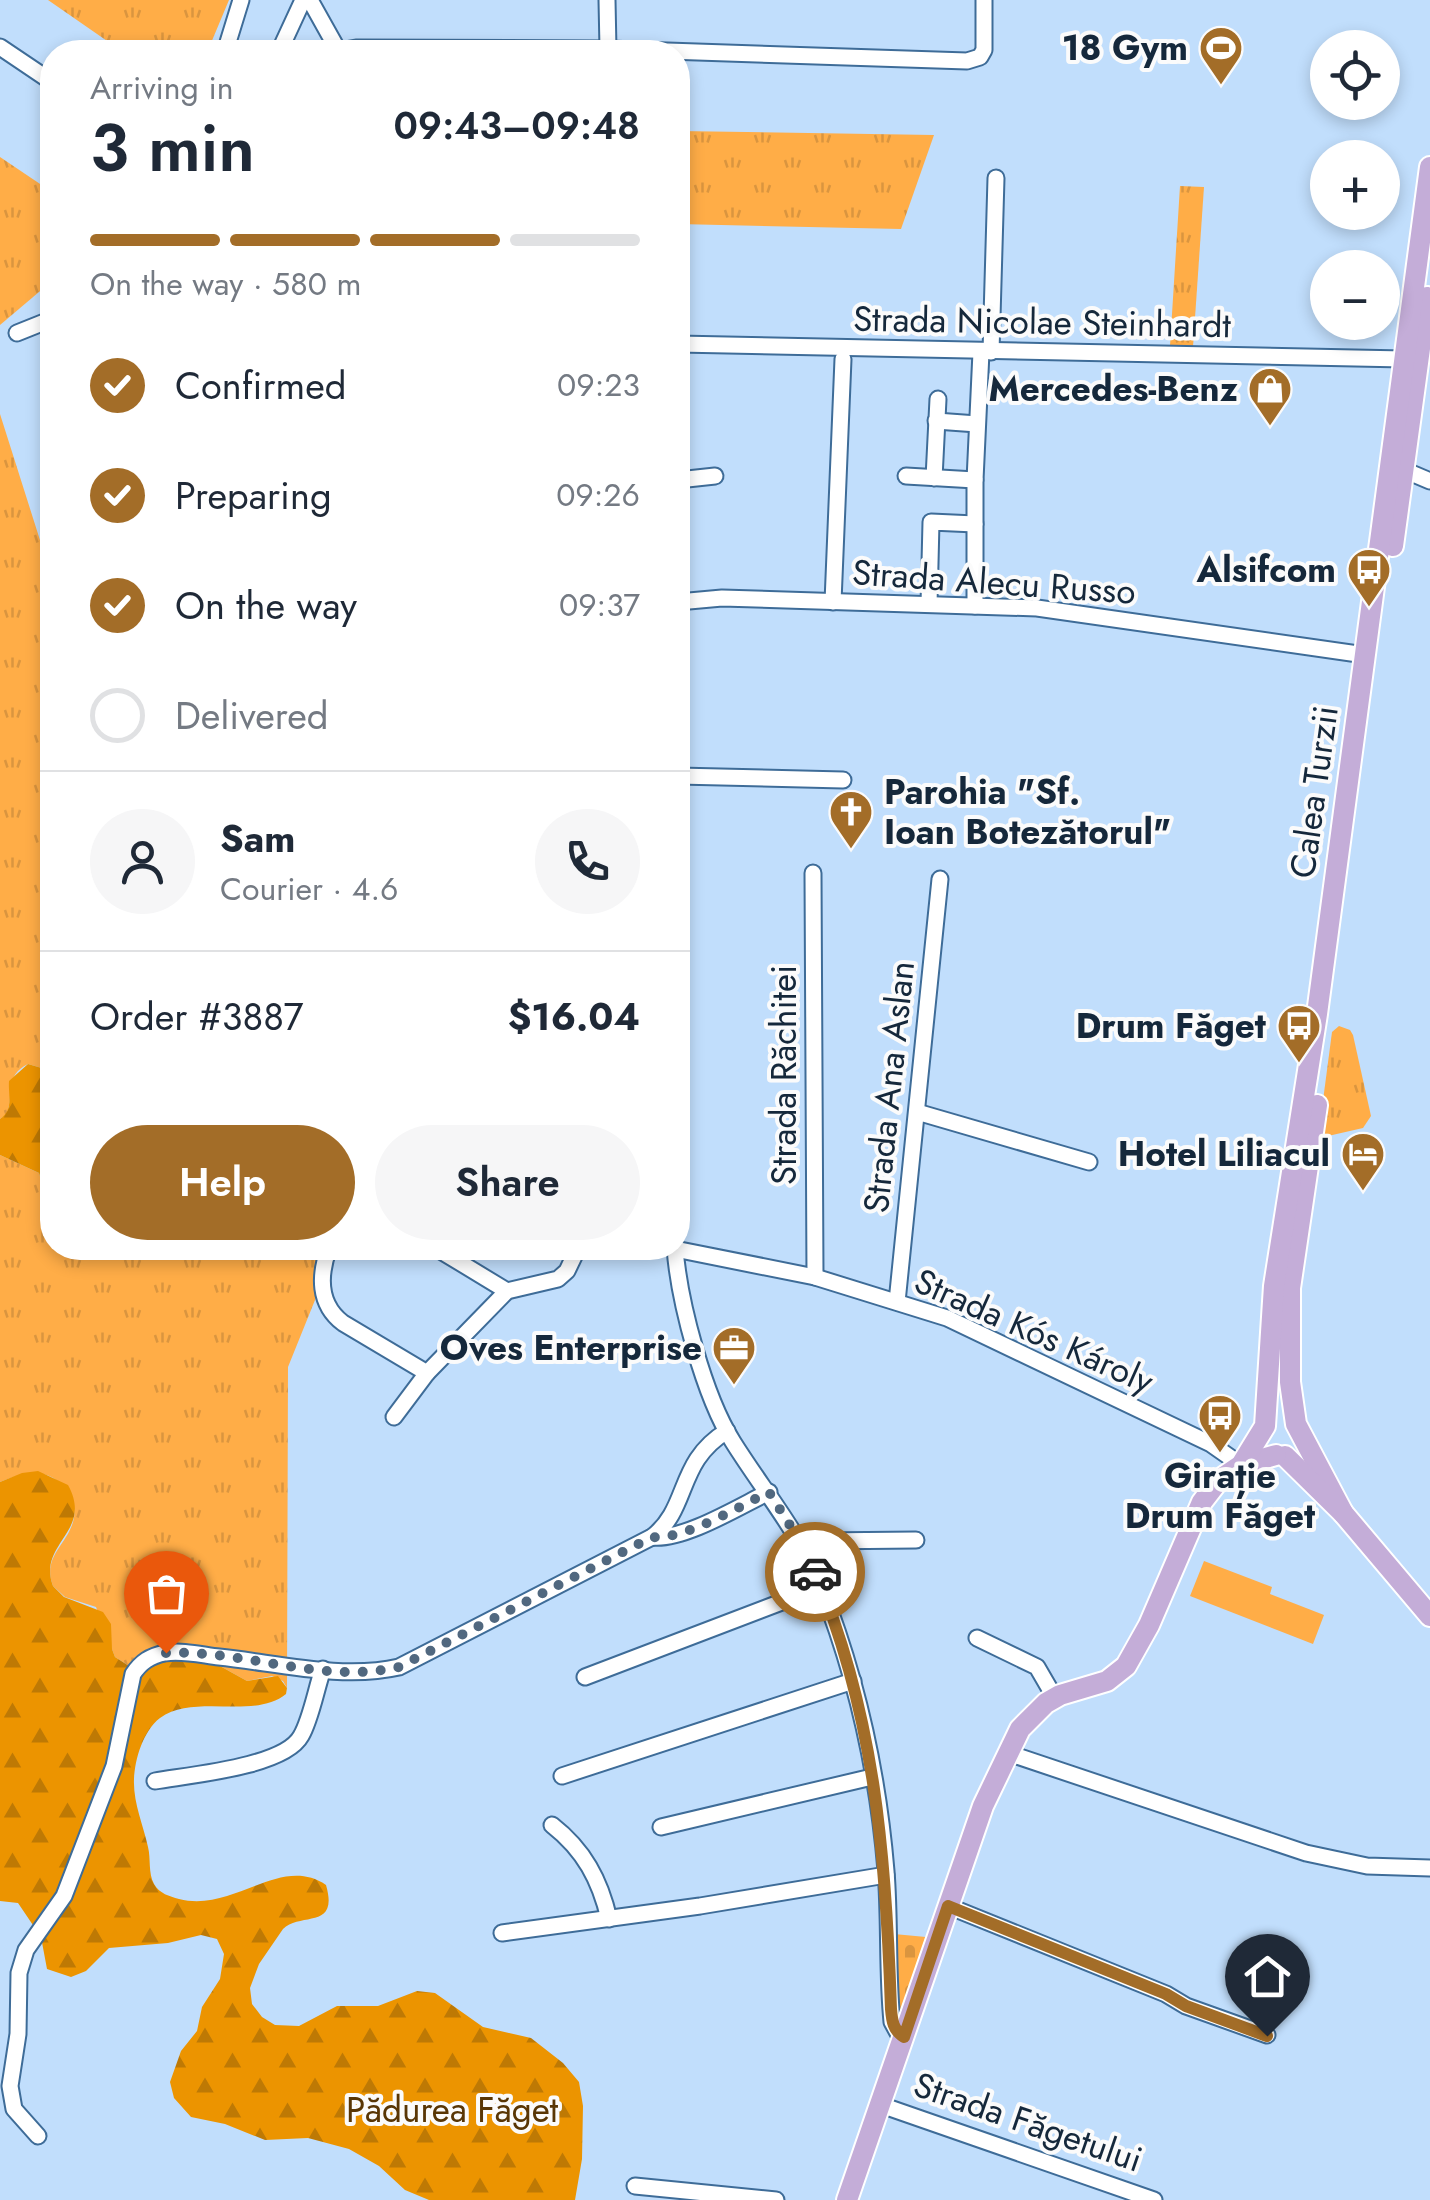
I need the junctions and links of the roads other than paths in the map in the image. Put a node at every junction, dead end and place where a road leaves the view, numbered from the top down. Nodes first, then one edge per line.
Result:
1 (241, 0) edge
2 (307, 0) edge
3 (607, 0) edge
4 (984, 0) edge
5 (229, 40) edge
6 (285, 40) edge
7 (332, 40) edge
8 (608, 40) edge
9 (0, 47) edge
10 (690, 51) edge
11 (40, 74) edge
12 (1430, 167) edge
13 (996, 178) dead end
14 (1430, 268) edge
15 (40, 324) edge
16 (18, 333) dead end
17 (690, 344) edge
18 (986, 352) junction
19 (843, 358) dead end
20 (1404, 359) junction
21 (938, 399) dead end
22 (936, 420) junction
23 (976, 424) junction
24 (1404, 470) junction
25 (715, 476) dead end
26 (906, 476) dead end
27 (934, 478) junction
28 (690, 479) edge
29 (975, 480) junction
30 (1430, 481) edge
31 (975, 524) junction
32 (690, 601) edge
33 (833, 602) junction
34 (930, 604) junction
35 (975, 606) junction
36 (1366, 656) junction
37 (690, 776) edge
38 (843, 780) dead end
39 (813, 874) dead end
40 (940, 879) dead end
41 (918, 1112) junction
42 (1090, 1162) dead end
43 (690, 1251) edge
44 (326, 1260) edge
45 (456, 1260) edge
46 (572, 1260) edge
47 (678, 1260) edge
48 (814, 1277) junction
49 (507, 1291) junction
50 (897, 1302) junction
51 (427, 1373) junction
52 (394, 1418) dead end
53 (1298, 1428) junction
54 (1264, 1429) junction
55 (727, 1431) junction
56 (1280, 1455) junction
57 (1241, 1465) junction
58 (769, 1492) junction
59 (1343, 1514) junction
60 (652, 1537) junction
61 (916, 1540) dead end
62 (803, 1546) junction
63 (821, 1587) junction
64 (1430, 1616) edge
65 (977, 1638) dead end
66 (323, 1670) junction
67 (585, 1677) dead end
68 (853, 1681) junction
69 (1055, 1698) junction
70 (1008, 1753) junction
71 (562, 1776) dead end
72 (869, 1778) junction
73 (155, 1781) dead end
74 (733, 1803) dead end
75 (552, 1825) dead end
76 (661, 1827) dead end
77 (1430, 1868) edge
78 (886, 1875) junction
79 (948, 1906) junction
80 (609, 1919) junction
81 (502, 1932) dead end
82 (1267, 2036) dead end
83 (904, 2037) junction
84 (881, 2105) junction
85 (38, 2136) dead end
86 (635, 2186) dead end
87 (776, 2200) edge
88 (848, 2200) edge
89 (1154, 2200) edge

1 - 5 street
2 - 6 street
2 - 7 street
3 - 8 street
4 - 10 street
9 - 11 street
12 - 20 main road, Calea Turzii
13 - 18 street
14 - 24 main road, Calea Turzii
15 - 16 street
17 - 18 street, Strada Nicolae Steinhardt
18 - 20 street, Strada Nicolae Steinhardt
18 - 23 street
19 - 33 street
20 - 36 main road, Calea Turzii
21 - 22 street
22 - 23 street
22 - 27 street
23 - 29 street
24 - 30 street
24 - 53 main road, Calea Turzii
25 - 28 street
26 - 27 street
27 - 29 street
29 - 31 street
31 - 34 street
31 - 35 street
32 - 33 street, Strada Alecu Russo
33 - 34 street, Strada Alecu Russo
34 - 35 street, Strada Alecu Russo
35 - 36 street, Strada Alecu Russo
36 - 54 main road, Calea Turzii
37 - 38 street
39 - 48 street, Strada Răchitei
40 - 41 street, Strada Ana Aslan
41 - 42 street
41 - 50 street, Strada Ana Aslan
43 - 48 street, Strada Kós Károly
44 - 51 street
45 - 49 street
46 - 49 street
47 - 55 street
48 - 50 street, Strada Kós Károly
49 - 51 street
50 - 57 street, Strada Kós Károly
51 - 52 street
53 - 54 main road
53 - 56 main road
53 - 59 main road, Calea Turzii
54 - 56 main road, Calea Turzii
54 - 57 main road, Strada Făgetului
55 - 58 street
55 - 60 street
56 - 57 main road, Strada Făgetului
56 - 59 main road, Calea Turzii
57 - 69 main road, Strada Făgetului
58 - 60 street
58 - 62 street
59 - 64 main road, Calea Turzii
60 - 66 street
61 - 62 street
62 - 63 street
63 - 67 street
63 - 68 street
65 - 69 street
66 - 73 street
66 - 85 street
68 - 71 street
68 - 72 street
69 - 70 main road, Strada Făgetului
70 - 77 street
70 - 79 main road, Strada Făgetului
72 - 74 street
72 - 76 street
72 - 78 street
75 - 80 street
78 - 80 street
78 - 83 street
79 - 82 street
79 - 83 main road, Strada Făgetului
80 - 81 street
83 - 84 main road, Strada Făgetului
84 - 88 main road, Strada Făgetului
84 - 89 street, Strada Făgetului
86 - 87 street

